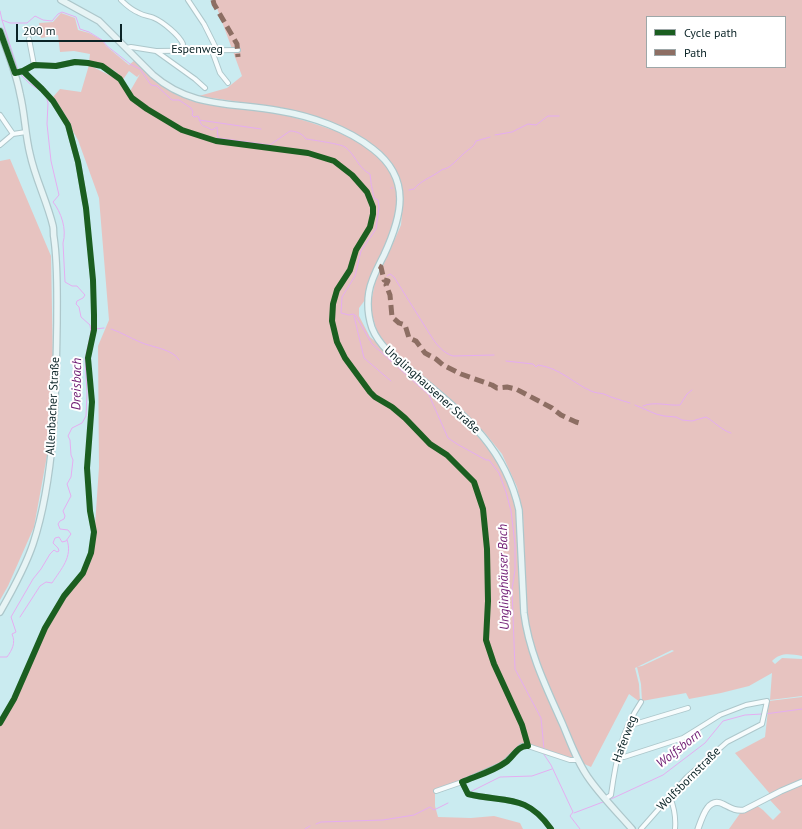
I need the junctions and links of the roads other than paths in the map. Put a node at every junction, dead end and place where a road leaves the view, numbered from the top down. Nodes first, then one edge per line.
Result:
1 (61, 0) edge
2 (121, 0) edge
3 (188, 0) edge
4 (0, 30) edge
5 (29, 39) dead end
6 (126, 48) junction
7 (212, 50) junction
8 (217, 50) junction
9 (238, 50) dead end
10 (156, 51) junction
11 (180, 51) junction
12 (88, 63) dead end
13 (34, 65) junction
14 (19, 72) junction
15 (228, 83) dead end
16 (205, 88) dead end
17 (0, 115) edge
18 (26, 132) junction
19 (13, 134) junction
20 (0, 145) edge
21 (85, 203) dead end
22 (0, 612) edge
23 (641, 702) dead end
24 (688, 708) dead end
25 (628, 726) junction
26 (617, 757) junction
27 (578, 760) junction
28 (462, 782) junction
29 (802, 782) edge
30 (436, 791) dead end
31 (670, 797) junction
32 (605, 799) junction
33 (551, 829) edge
34 (632, 829) edge
35 (641, 829) edge
36 (675, 829) edge
37 (698, 829) edge

1 - 6 main road, Unglinghausener Straße
2 - 11 street
3 - 8 street
4 - 14 main road, Allenbacher Straße
5 - 13 street
6 - 10 street, Espenweg
6 - 27 main road, Unglinghausener Straße
7 - 8 street, Espenweg
7 - 11 street, Espenweg
7 - 15 street
8 - 9 street, Espenweg
10 - 11 street, Espenweg
10 - 16 street
12 - 13 street
13 - 14 street
14 - 18 main road, Allenbacher Straße
14 - 21 street
17 - 19 street
18 - 19 street
18 - 22 main road, Allenbacher Straße
19 - 20 street
23 - 25 street, Haferweg
24 - 25 street
25 - 26 street, Haferweg
26 - 31 street, Wolfsbornstraße
26 - 32 street, Haferweg
27 - 28 street
27 - 32 main road, Unglinghausener Straße
28 - 30 street
28 - 33 street
29 - 37 street
31 - 35 street, Wolfsbornstraße
31 - 36 street
32 - 34 main road, Unglinghausener Straße

